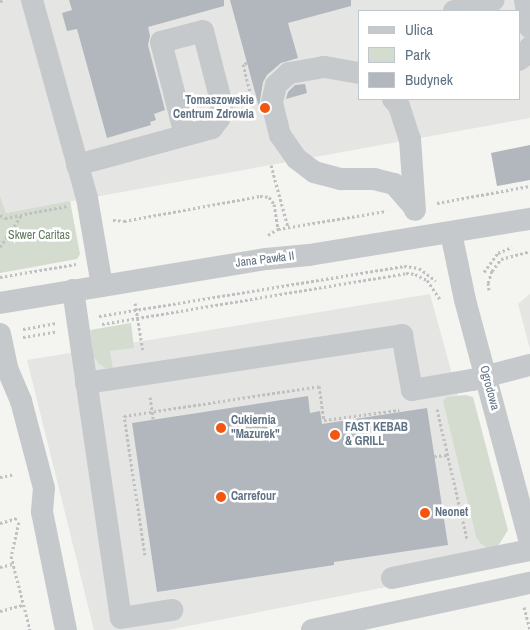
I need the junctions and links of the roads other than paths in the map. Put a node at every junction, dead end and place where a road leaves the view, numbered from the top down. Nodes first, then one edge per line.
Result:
1 (32, 0) edge
2 (494, 0) edge
3 (525, 0) edge
4 (458, 10) edge
5 (530, 28) edge
6 (530, 47) edge
7 (520, 59) edge
8 (358, 73) edge
9 (401, 101) edge
10 (185, 135) dead end
11 (77, 165) junction
12 (414, 207) junction
13 (530, 219) edge
14 (452, 233) junction
15 (421, 238) junction
16 (102, 286) junction
17 (73, 290) junction
18 (0, 303) edge
19 (7, 335) edge
20 (530, 365) edge
21 (486, 376) junction
22 (86, 383) junction
23 (530, 543) edge
24 (530, 550) edge
25 (392, 578) dead end
26 (530, 583) edge
27 (172, 610) dead end
28 (373, 624) edge
29 (66, 630) edge
30 (312, 630) edge

1 - 11 street
2 - 4 street
3 - 5 street
6 - 7 street
8 - 12 street
9 - 12 street
10 - 11 street
11 - 16 street
12 - 15 street
13 - 14 street, Jana Pawła II
14 - 15 street, Jana Pawła II
14 - 21 street, Ogrodowa
15 - 16 street, Jana Pawła II
16 - 17 street, Jana Pawła II
17 - 18 street, Jana Pawła II
17 - 22 street
19 - 29 street
20 - 21 street
21 - 22 street
21 - 23 street, Ogrodowa
22 - 27 street
24 - 25 street
26 - 28 street
28 - 30 street

